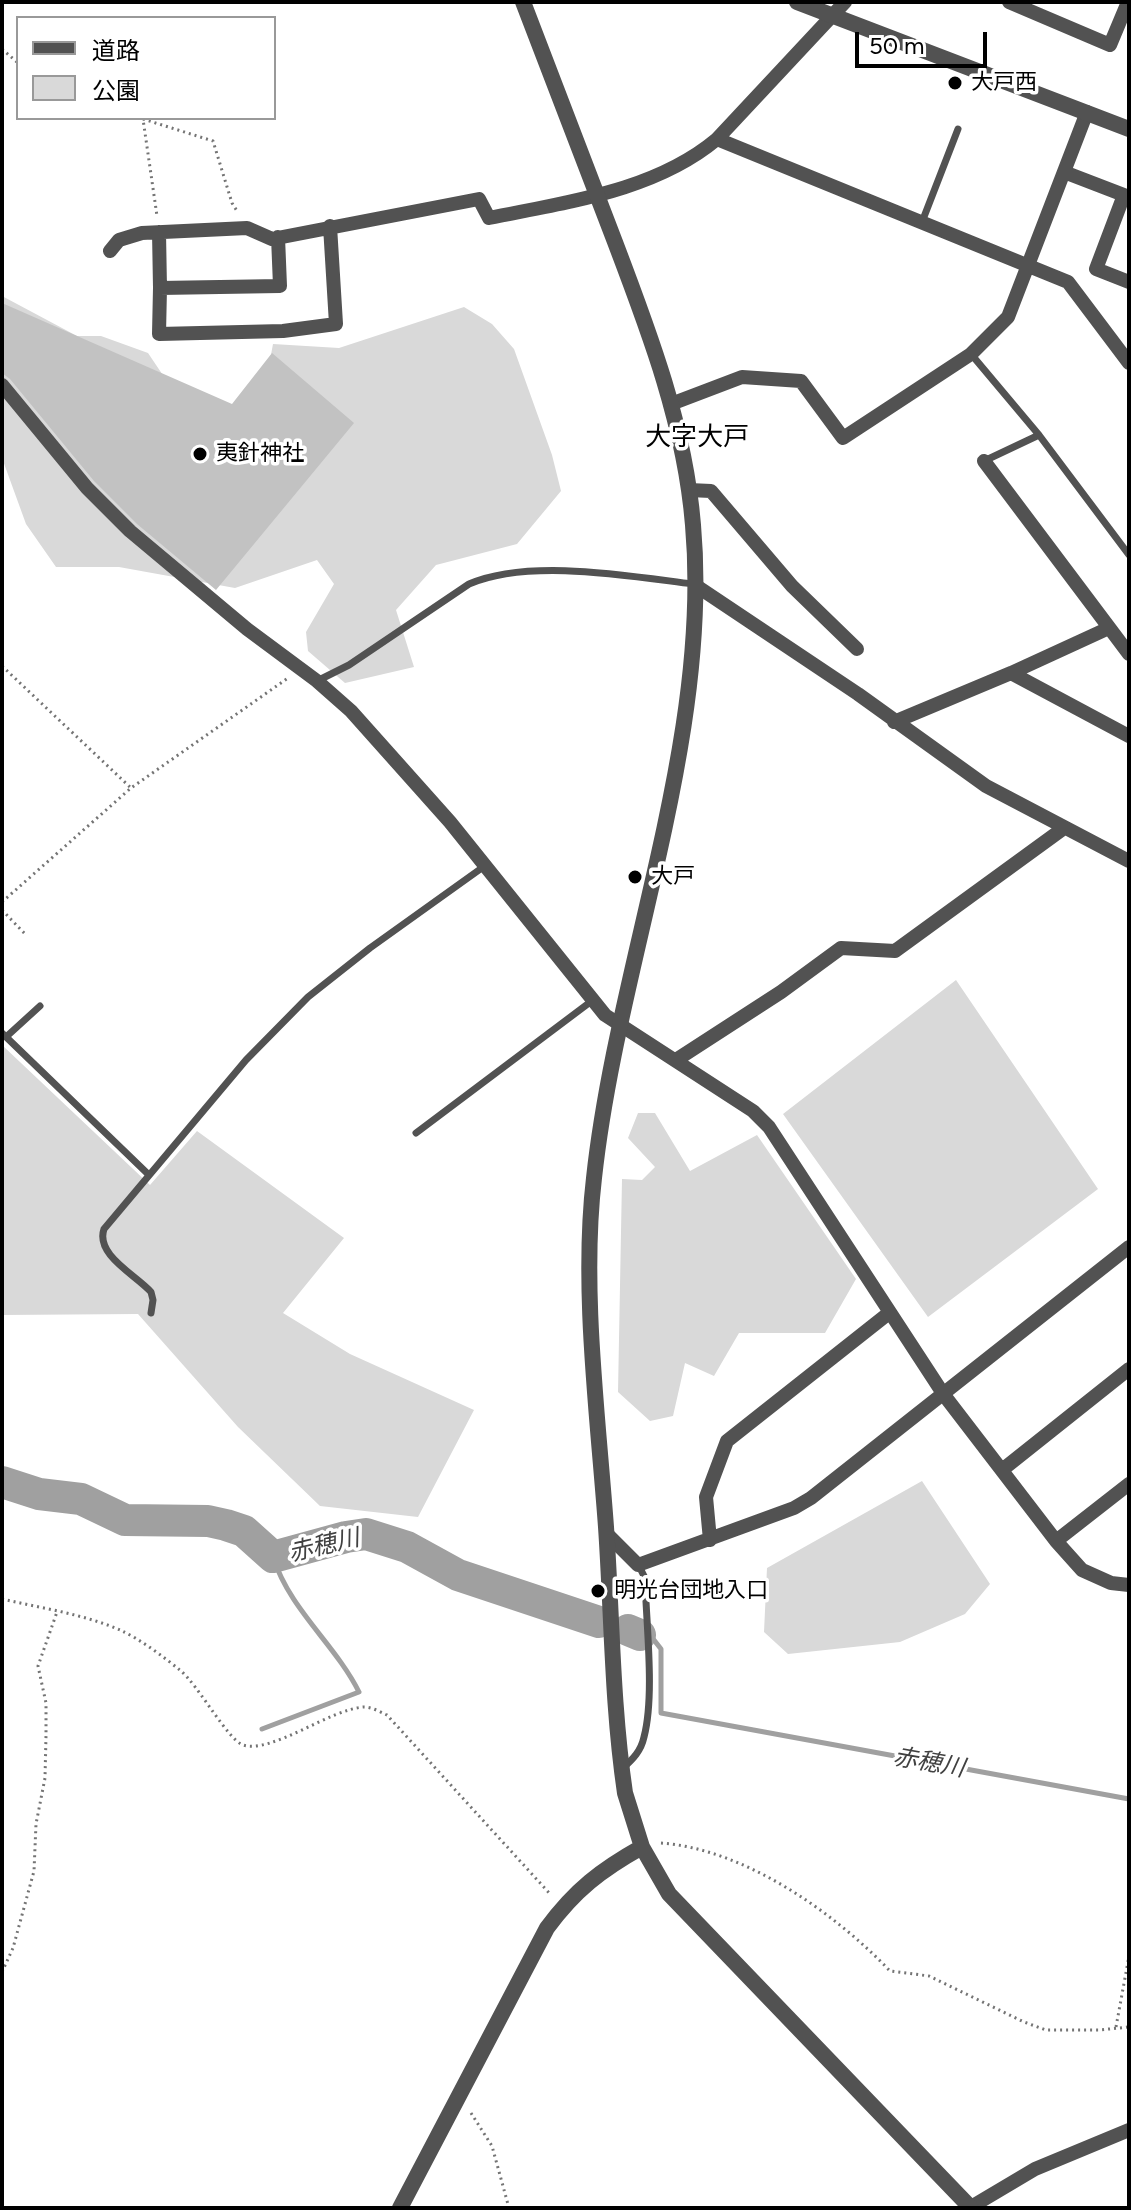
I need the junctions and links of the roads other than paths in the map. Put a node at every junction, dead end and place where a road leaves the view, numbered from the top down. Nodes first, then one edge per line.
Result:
1 (523, 2) edge
2 (797, 2) edge
3 (845, 2) edge
4 (1128, 2) edge
5 (1016, 3) edge
6 (832, 16) junction
7 (1087, 112) junction
8 (958, 129) dead end
9 (1129, 129) edge
10 (717, 139) junction
11 (1064, 172) junction
12 (598, 196) junction
13 (1127, 196) edge
14 (922, 222) junction
15 (330, 226) junction
16 (159, 232) junction
17 (278, 237) junction
18 (110, 251) dead end
19 (1028, 266) junction
20 (1129, 282) edge
21 (160, 288) junction
22 (971, 354) junction
23 (1129, 363) edge
24 (2, 385) edge
25 (671, 404) junction
26 (1039, 435) junction
27 (984, 461) joint
28 (689, 490) junction
29 (1129, 555) edge
30 (695, 585) junction
31 (1109, 628) junction
32 (857, 649) dead end
33 (1129, 654) edge
34 (1011, 673) junction
35 (317, 681) junction
36 (894, 722) junction
37 (1129, 736) edge
38 (1064, 828) junction
39 (1129, 861) edge
40 (486, 865) junction
41 (593, 1000) junction
42 (40, 1006) dead end
43 (620, 1026) junction
44 (4, 1035) edge
45 (676, 1060) junction
46 (416, 1133) dead end
47 (149, 1175) junction
48 (1129, 1247) edge
49 (151, 1313) dead end
50 (889, 1313) junction
51 (1129, 1369) edge
52 (944, 1395) junction
53 (1002, 1470) junction
54 (1129, 1484) edge
55 (607, 1534) junction
56 (710, 1540) junction
57 (1056, 1541) junction
58 (638, 1565) junction
59 (1129, 1585) edge
60 (622, 1770) junction
61 (642, 1847) junction
62 (1129, 2130) edge
63 (400, 2208) edge
64 (971, 2208) edge

1 - 12 street
2 - 6 street
3 - 6 street
4 - 5 street
6 - 7 street
6 - 10 street
7 - 9 street
7 - 11 street
8 - 14 lane
10 - 12 street
10 - 14 street
11 - 13 street
11 - 19 street
12 - 15 street
12 - 25 street
13 - 20 street
14 - 19 street
15 - 17 street
15 - 21 street
16 - 17 street
16 - 18 street
16 - 21 street
17 - 21 street
19 - 22 street
19 - 23 street
22 - 25 street
22 - 26 lane
24 - 35 street
25 - 28 street
26 - 27 lane
26 - 29 lane
27 - 31 street
28 - 30 street
28 - 32 street
30 - 35 lane
30 - 36 street
30 - 43 street
31 - 33 street
31 - 34 street
34 - 36 street
34 - 37 street
35 - 40 street
36 - 38 street
38 - 39 street
38 - 45 street
40 - 41 street
40 - 47 lane
41 - 43 street
41 - 46 lane
42 - 44 lane
43 - 45 street
43 - 55 street
44 - 47 lane
45 - 50 street
47 - 49 lane
48 - 52 street
50 - 52 street
50 - 56 street
51 - 53 street
52 - 53 street
52 - 56 street
53 - 57 street
54 - 57 street
55 - 58 street
55 - 60 street
56 - 58 street
57 - 59 street
58 - 60 lane
60 - 61 street
61 - 63 street
61 - 64 street
62 - 64 street

